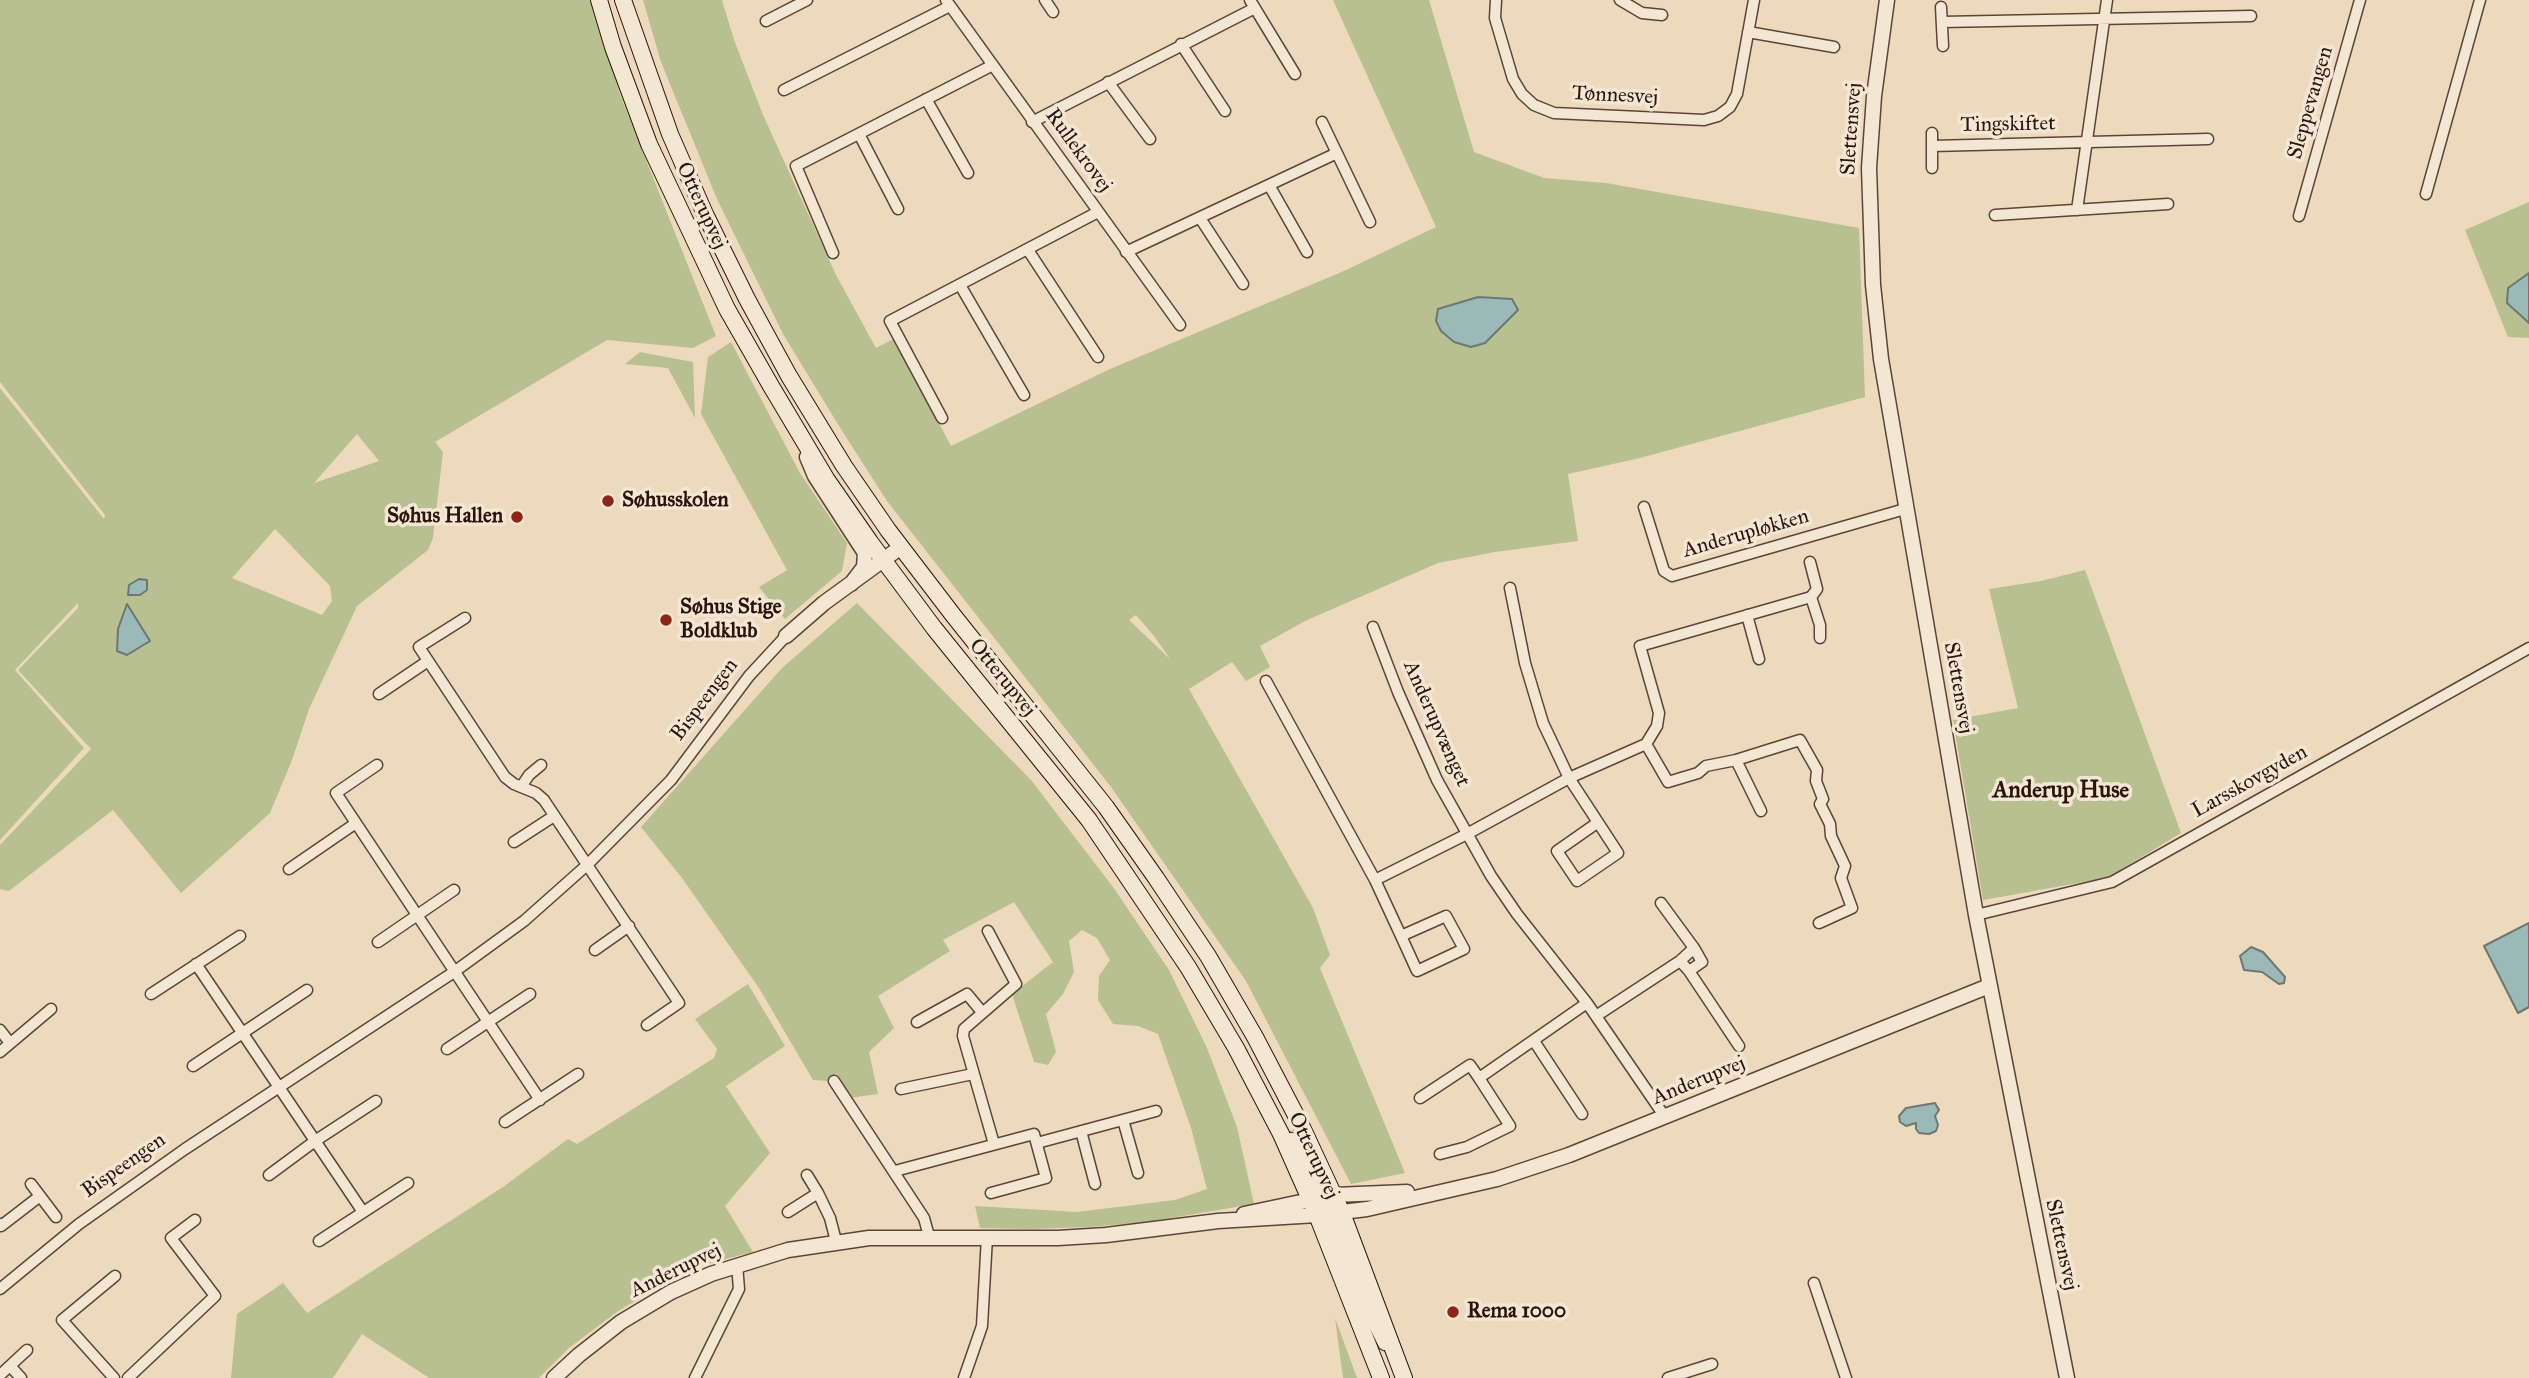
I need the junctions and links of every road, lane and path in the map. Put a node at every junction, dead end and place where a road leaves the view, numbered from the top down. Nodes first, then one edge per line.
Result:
1 (599, 0) edge
2 (623, 0) edge
3 (807, 0) edge
4 (1045, 0) edge
5 (1496, 0) edge
6 (1620, 0) edge
7 (1754, 0) edge
8 (1887, 0) edge
9 (2107, 0) edge
10 (2360, 0) edge
11 (2480, 0) edge
12 (948, 3) edge
13 (1252, 4) edge
14 (1941, 7) dead end
15 (1053, 12) dead end
16 (1662, 15) dead end
17 (2251, 16) dead end
18 (2105, 18) junction
19 (766, 21) dead end
20 (1942, 22) junction
21 (1748, 32) junction
22 (1181, 44) junction
23 (1943, 46) dead end
24 (1834, 47) dead end
25 (991, 66) junction
26 (1295, 74) dead end
27 (1108, 82) junction
28 (784, 90) dead end
29 (926, 100) junction
30 (1225, 111) dead end
31 (1032, 122) junction
32 (1322, 122) dead end
33 (1932, 133) dead end
34 (859, 134) junction
35 (1150, 139) dead end
36 (2208, 139) dead end
37 (2086, 142) junction
38 (1932, 146) junction
39 (1337, 153) junction
40 (1932, 168) dead end
41 (968, 173) dead end
42 (1269, 185) junction
43 (2426, 194) dead end
44 (2168, 204) dead end
45 (898, 209) dead end
46 (2077, 210) junction
47 (1098, 212) junction
48 (1995, 215) dead end
49 (2299, 216) dead end
50 (1200, 218) junction
51 (1370, 222) dead end
52 (1028, 250) junction
53 (1126, 252) junction
54 (1307, 252) dead end
55 (833, 253) dead end
56 (1243, 284) dead end
57 (960, 285) junction
58 (1180, 325) dead end
59 (1098, 357) dead end
60 (1024, 394) dead end
61 (789, 417) junction
62 (942, 418) dead end
63 (1644, 507) dead end
64 (1905, 509) junction
65 (901, 547) junction
66 (883, 560) junction
67 (1810, 562) dead end
68 (851, 583) junction
69 (1510, 588) dead end
70 (1811, 597) junction
71 (1747, 615) junction
72 (466, 618) dead end
73 (1374, 627) dead end
74 (786, 636) joint
75 (1820, 638) dead end
76 (2529, 648) edge
77 (1759, 659) dead end
78 (428, 661) junction
79 (1266, 681) dead end
80 (379, 694) dead end
81 (1646, 744) junction
82 (1736, 760) junction
83 (377, 765) dead end
84 (541, 765) dead end
85 (1569, 778) junction
86 (521, 787) junction
87 (1761, 811) dead end
88 (554, 816) junction
89 (356, 823) junction
90 (1597, 823) junction
91 (1467, 834) junction
92 (514, 842) dead end
93 (587, 865) junction
94 (289, 869) dead end
95 (1375, 880) junction
96 (454, 890) dead end
97 (1661, 904) dead end
98 (1976, 915) junction
99 (416, 916) junction
100 (1819, 923) dead end
101 (629, 926) junction
102 (988, 931) dead end
103 (240, 936) dead end
104 (1401, 936) junction
105 (377, 942) dead end
106 (1694, 948) junction
107 (595, 950) dead end
108 (1680, 961) junction
109 (196, 964) junction
110 (1689, 971) junction
111 (454, 972) junction
112 (1989, 986) junction
113 (307, 990) dead end
114 (151, 994) dead end
115 (530, 994) dead end
116 (1587, 1003) junction
117 (51, 1009) dead end
118 (982, 1012) junction
119 (1597, 1016) junction
120 (487, 1021) junction
121 (917, 1022) dead end
122 (647, 1025) dead end
123 (0, 1030) edge
124 (242, 1033) junction
125 (1534, 1041) junction
126 (10, 1043) junction
127 (1740, 1046) dead end
128 (447, 1049) dead end
129 (0, 1052) edge
130 (193, 1066) dead end
131 (578, 1074) dead end
132 (973, 1074) junction
133 (1479, 1078) junction
134 (834, 1081) dead end
135 (278, 1086) junction
136 (901, 1089) dead end
137 (1420, 1098) dead end
138 (540, 1100) junction
139 (376, 1101) dead end
140 (1156, 1111) dead end
141 (1582, 1114) dead end
142 (1665, 1117) junction
143 (1123, 1120) junction
144 (505, 1122) dead end
145 (1081, 1131) junction
146 (315, 1141) junction
147 (1037, 1143) junction
148 (994, 1144) junction
149 (1440, 1154) dead end
150 (895, 1171) junction
151 (1138, 1173) dead end
152 (269, 1175) dead end
153 (807, 1175) dead end
154 (408, 1183) dead end
155 (31, 1184) dead end
156 (1095, 1184) dead end
157 (818, 1193) junction
158 (991, 1193) dead end
159 (40, 1196) junction
160 (1325, 1206) junction
161 (363, 1212) junction
162 (788, 1212) dead end
163 (56, 1217) dead end
164 (195, 1220) dead end
165 (0, 1224) edge
166 (929, 1236) junction
167 (987, 1237) junction
168 (319, 1241) dead end
169 (836, 1241) junction
170 (737, 1265) junction
171 (115, 1276) dead end
172 (1814, 1283) dead end
173 (0, 1289) edge
174 (27, 1350) dead end
175 (1712, 1364) dead end
176 (10, 1366) junction
177 (0, 1376) edge
178 (1404, 1377) edge
179 (21, 1378) edge
180 (114, 1378) edge
181 (128, 1378) edge
182 (554, 1378) edge
183 (695, 1378) edge
184 (964, 1378) edge
185 (1381, 1378) edge
186 (1668, 1378) edge
187 (1846, 1378) edge
188 (2067, 1378) edge

1 - 61 main road, Otterupvej
2 - 65 main road, Otterupvej
3 - 19 street
4 - 15 street
5 - 21 street, Tønnesvej
6 - 16 street
7 - 21 street, Tønnesvej
8 - 64 street, Slettensvej
9 - 18 street, Tingskiftet
10 - 49 street, Sleppevangen
11 - 43 street
12 - 25 street, Rullekrovej
12 - 28 street
13 - 22 street
13 - 26 street
14 - 20 street
17 - 18 street
18 - 20 street
18 - 37 street, Tingskiftet
20 - 23 street
21 - 24 street
22 - 27 street
22 - 30 street
25 - 29 street
25 - 31 street, Rullekrovej
27 - 31 street
27 - 35 street
29 - 34 street
29 - 41 street
31 - 47 street, Rullekrovej
32 - 39 street
33 - 38 street, Tingskiftet
34 - 45 street
34 - 55 street
36 - 37 street, Tingskiftet
37 - 38 street, Tingskiftet
37 - 46 street, Tingskiftet
38 - 40 street, Tingskiftet
39 - 42 street
39 - 51 street
42 - 50 street
42 - 54 street
44 - 46 street
46 - 48 street
47 - 52 street
47 - 53 street, Rullekrovej
50 - 53 street
50 - 56 street
52 - 57 street
52 - 59 street
53 - 58 street, Rullekrovej
57 - 60 street
57 - 62 street
61 - 66 main road, Otterupvej
61 - 68 street
63 - 64 street, Anderupløkken
64 - 98 street, Slettensvej
65 - 66 street, Bispeengen
65 - 160 main road, Otterupvej
66 - 68 street, Bispeengen
66 - 160 main road, Otterupvej
67 - 70 street
68 - 74 street, Bispeengen
69 - 85 street
70 - 71 street
70 - 75 street
71 - 77 street
71 - 81 street
72 - 78 street
73 - 91 street, Anderupvænget
74 - 93 street, Bispeengen
76 - 98 street, Larsskovgyden
78 - 80 street
78 - 86 street
79 - 95 street
81 - 82 street
81 - 85 street
82 - 87 street
82 - 100 street
83 - 89 street
84 - 86 street
85 - 90 street
85 - 91 street
86 - 88 street
88 - 92 street
88 - 93 street
89 - 94 street
89 - 99 street
90 - 90 street
91 - 95 street
91 - 116 street, Anderupvænget
93 - 101 street
93 - 111 street, Bispeengen
95 - 104 street
96 - 99 street
97 - 106 street
98 - 112 street, Slettensvej
99 - 105 street
99 - 111 street
101 - 107 street
101 - 122 street
102 - 118 street
103 - 109 street
104 - 104 street
106 - 108 street
106 - 110 street
108 - 110 street
108 - 119 street
109 - 114 street
109 - 124 street
110 - 127 street
111 - 120 street
111 - 135 street, Bispeengen
112 - 142 street, Anderupvej
112 - 188 street, Slettensvej
113 - 124 street
115 - 120 street
116 - 119 street, Anderupvænget
116 - 125 street
117 - 126 street
118 - 121 street
118 - 132 street
119 - 142 street, Anderupvænget
120 - 128 street
120 - 138 street
123 - 126 street
124 - 130 street
124 - 135 street
125 - 133 street
125 - 141 street
126 - 129 street
131 - 138 street
132 - 136 street
132 - 148 street
133 - 137 street
133 - 149 street
134 - 150 street
135 - 146 street
135 - 173 street, Bispeengen
138 - 144 street
139 - 146 street
140 - 143 street
142 - 160 street, Anderupvej
143 - 145 street
143 - 151 street
145 - 147 street
145 - 156 street
146 - 152 street
146 - 161 street
147 - 148 street
147 - 158 street
148 - 150 street
150 - 166 street
153 - 157 street
154 - 161 street
155 - 159 street
157 - 162 street
157 - 169 street
159 - 163 street
159 - 165 street
160 - 167 street, Anderupvej
160 - 178 main road, Otterupvej
160 - 185 main road, Otterupvej
161 - 168 street
164 - 181 street
166 - 167 street, Anderupvej
166 - 169 street, Anderupvej
167 - 184 street
169 - 170 street, Anderupvej
170 - 182 street, Anderupvej
170 - 183 street
171 - 180 street
172 - 187 street
174 - 176 street
175 - 186 street
176 - 177 street
176 - 179 street

